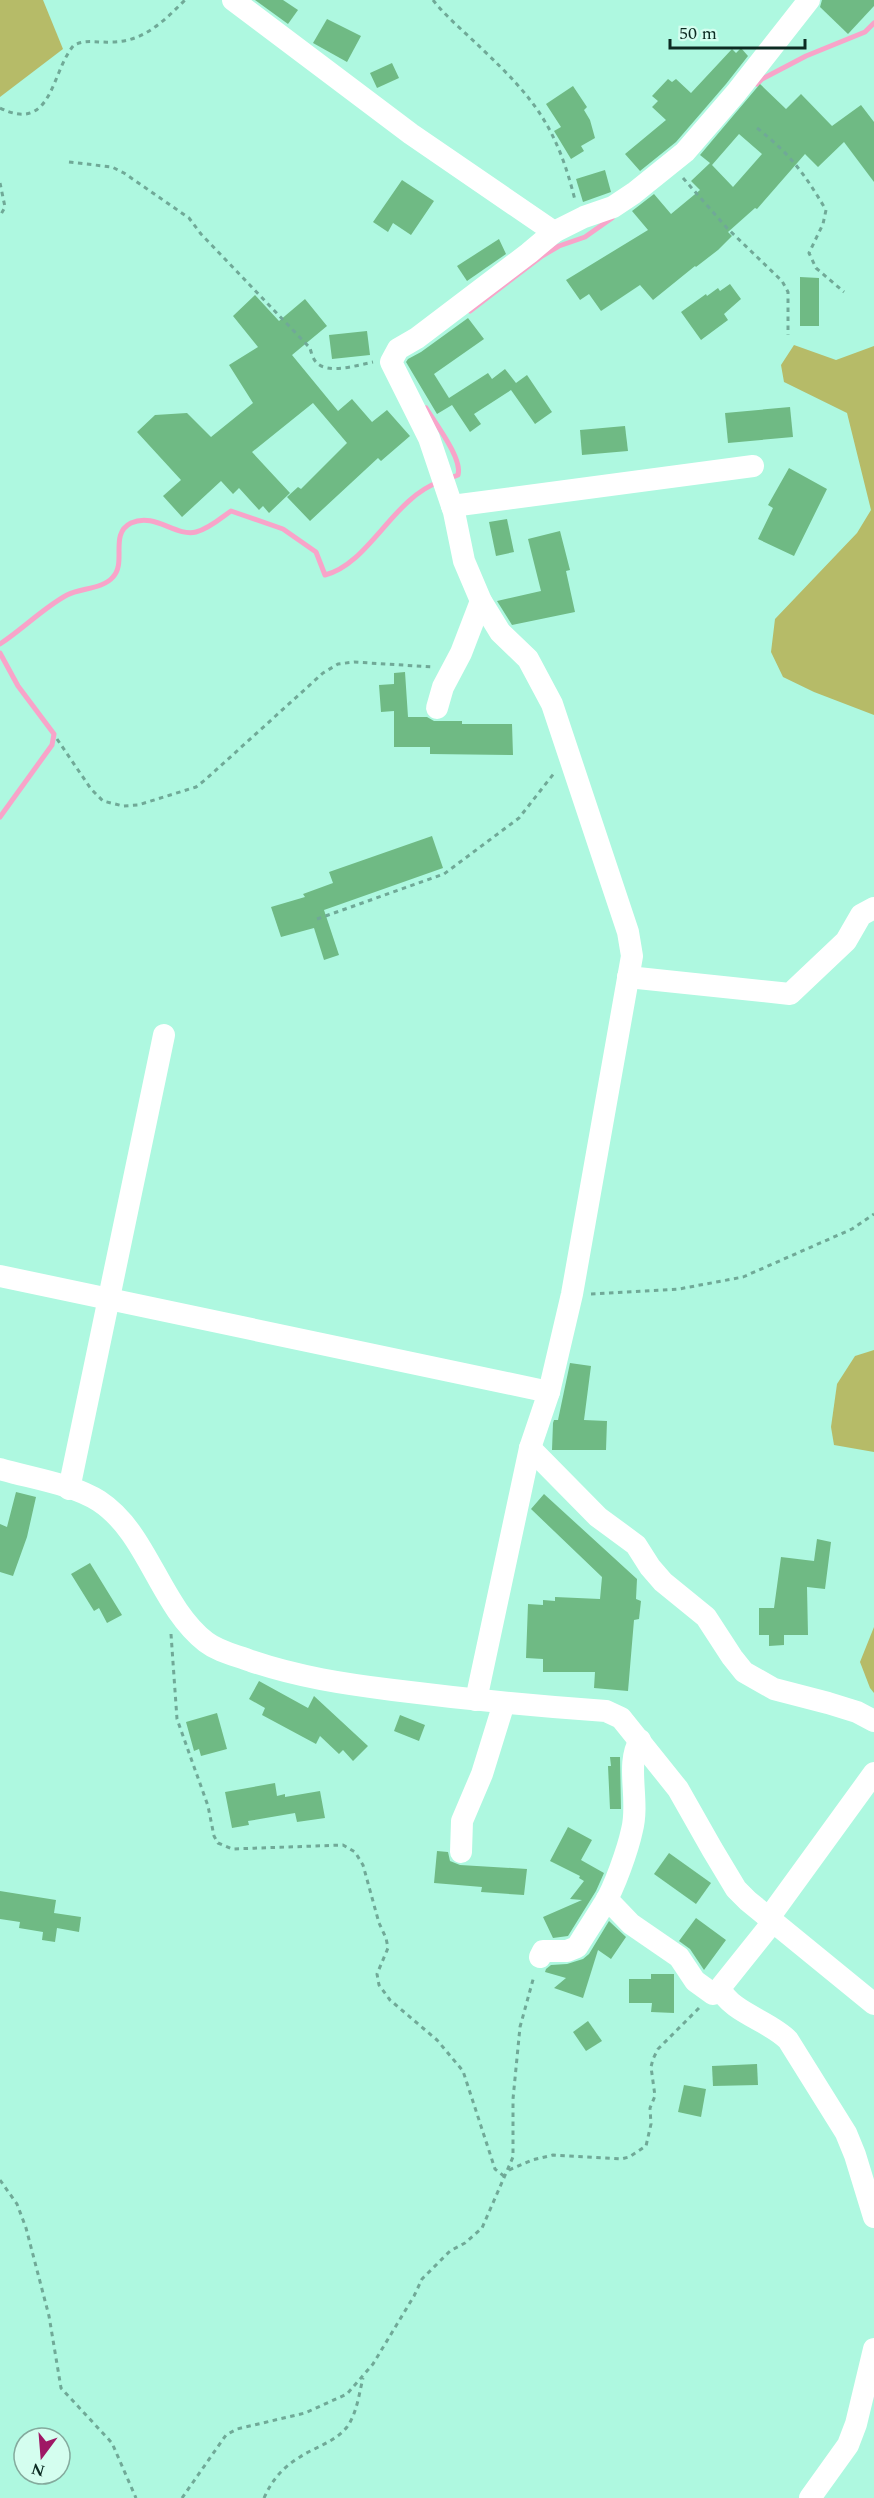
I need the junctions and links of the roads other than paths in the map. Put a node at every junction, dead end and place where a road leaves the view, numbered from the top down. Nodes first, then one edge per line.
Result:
1 (233, 0) edge
2 (809, 0) edge
3 (554, 232) junction
4 (753, 466) dead end
5 (452, 506) junction
6 (480, 601) junction
7 (438, 708) dead end
8 (874, 908) edge
9 (628, 977) junction
10 (164, 1035) dead end
11 (0, 1276) edge
12 (110, 1298) junction
13 (549, 1392) junction
14 (530, 1448) junction
15 (0, 1469) edge
16 (69, 1489) junction
17 (476, 1700) junction
18 (504, 1702) junction
19 (874, 1721) edge
20 (640, 1740) junction
21 (874, 1773) edge
22 (461, 1852) dead end
23 (607, 1899) junction
24 (770, 1921) junction
25 (540, 1957) road end
26 (713, 1994) road end
27 (874, 2004) edge
28 (874, 2217) edge
29 (874, 2349) edge
30 (810, 2498) edge

1 - 3 street
2 - 3 street
3 - 5 street
4 - 5 street
5 - 6 street
6 - 7 street
6 - 9 street
8 - 9 street
9 - 13 street
10 - 12 street
11 - 12 street
12 - 13 street
12 - 16 street
13 - 14 street
14 - 17 street
14 - 19 street
15 - 16 street
16 - 17 street
17 - 18 street
18 - 20 street
18 - 22 street
20 - 23 street
20 - 24 street
21 - 24 street
23 - 25 street
23 - 26 street
24 - 27 street
24 - 28 street
29 - 30 street

